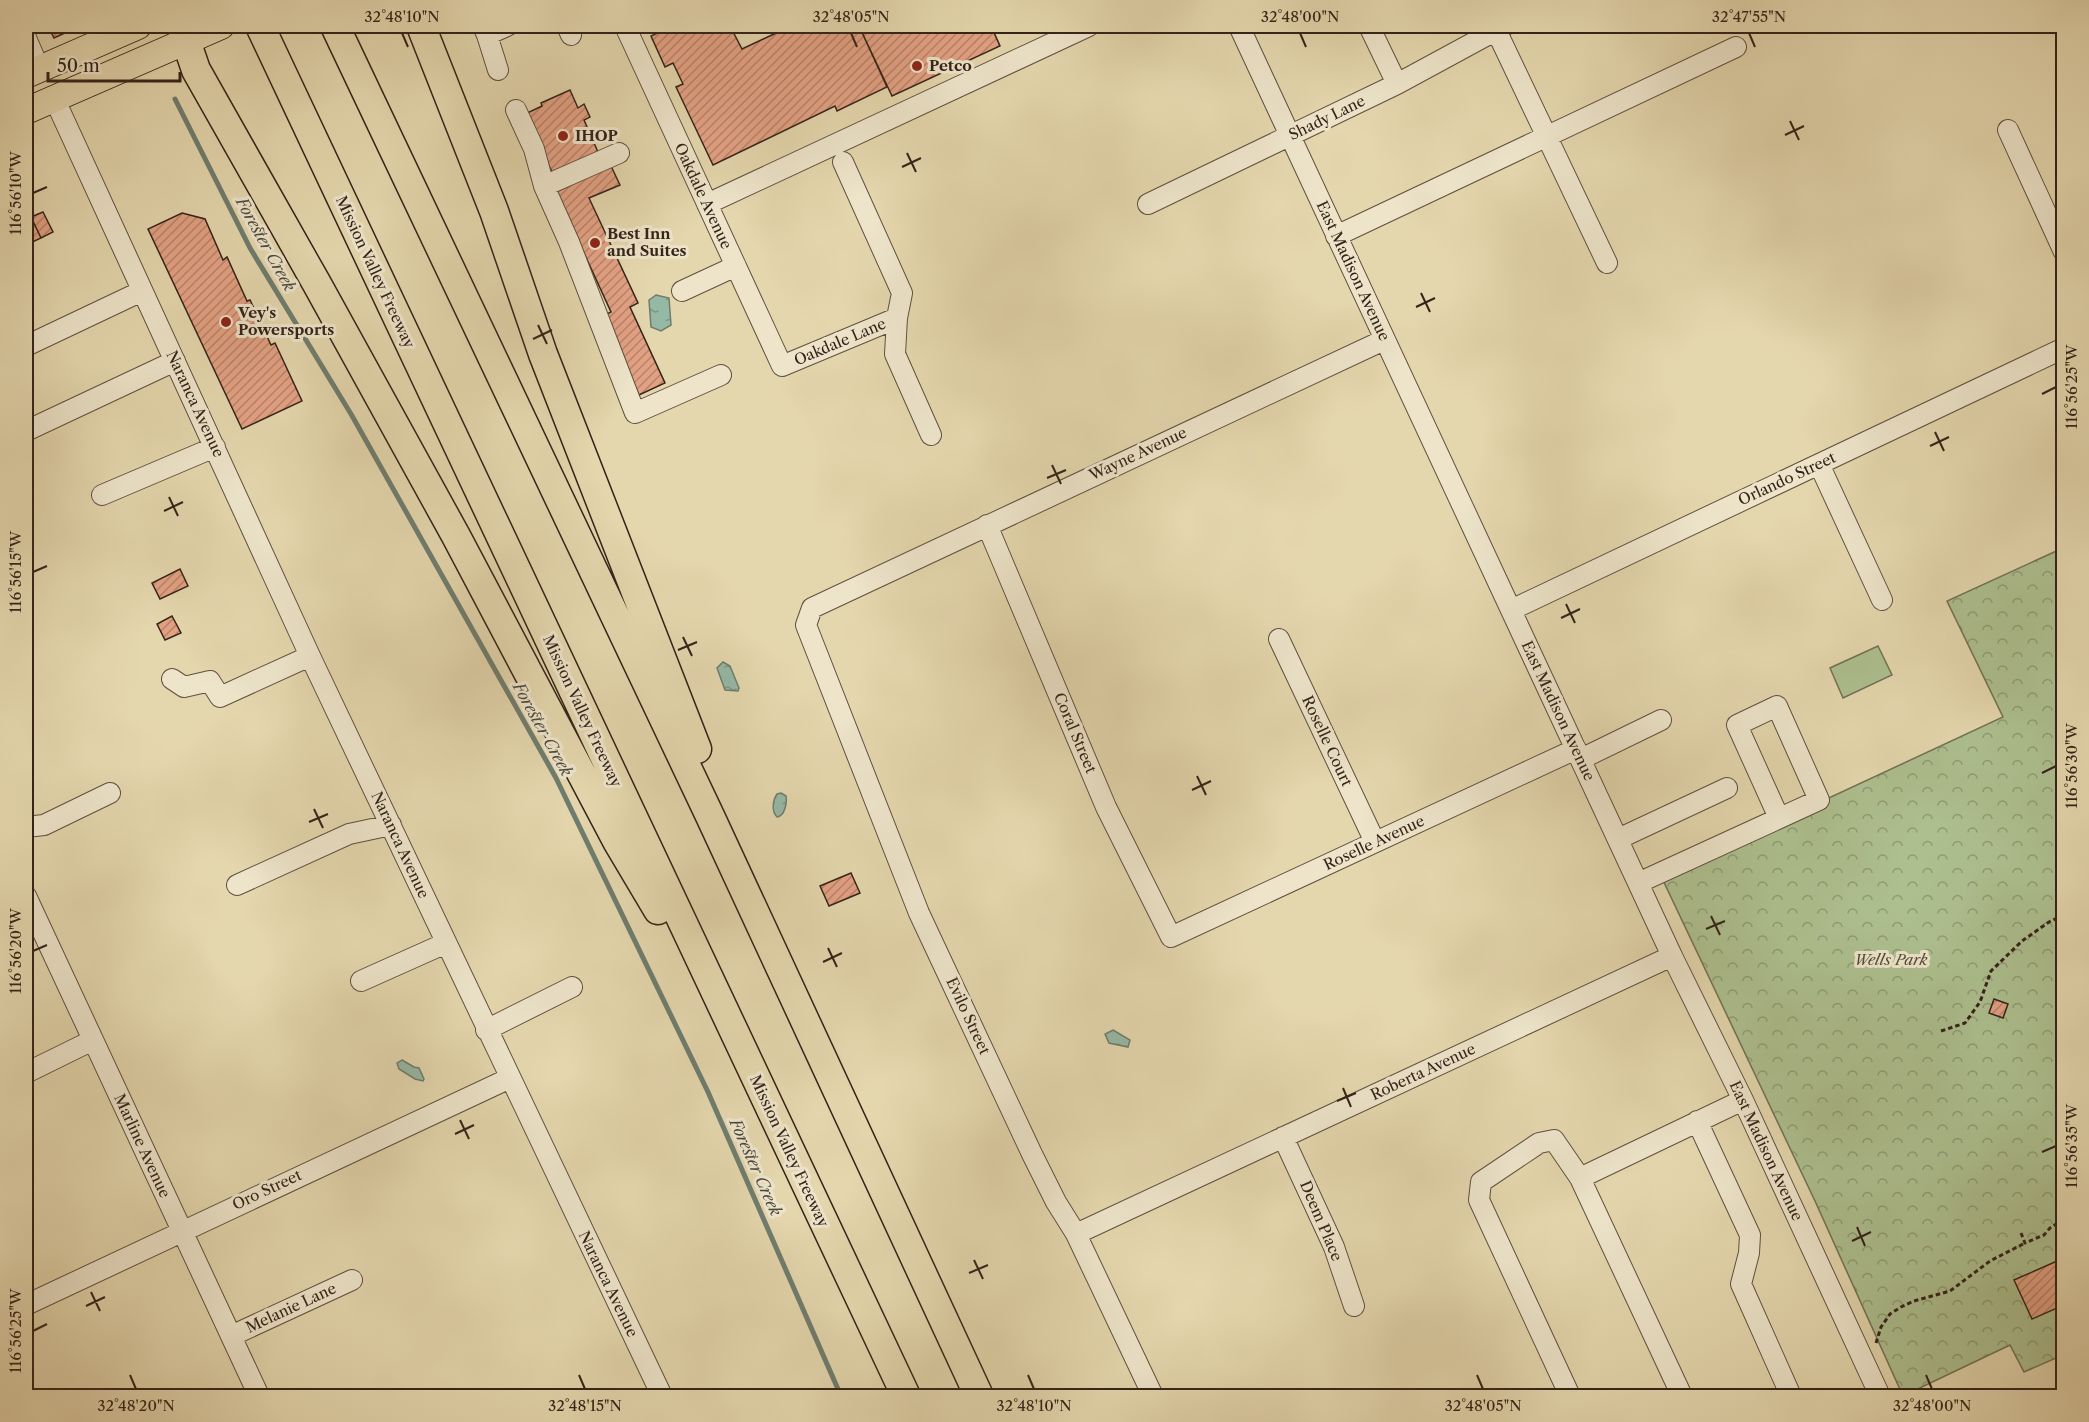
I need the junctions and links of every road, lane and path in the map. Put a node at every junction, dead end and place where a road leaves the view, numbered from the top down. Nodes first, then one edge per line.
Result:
1 (138, 26) edge
2 (221, 26) edge
3 (335, 26) edge
4 (421, 26) edge
5 (507, 26) edge
6 (625, 26) edge
7 (1239, 26) edge
8 (1369, 26) edge
9 (1081, 27) edge
10 (1500, 28) edge
11 (485, 30) edge
12 (263, 32) edge
13 (184, 33) edge
14 (26, 38) edge
15 (1736, 47) dead end
16 (498, 70) dead end
17 (32, 72) edge
18 (1397, 84) junction
19 (26, 92) edge
20 (54, 98) junction
21 (516, 110) dead end
22 (26, 111) edge
23 (2008, 130) dead end
24 (1292, 135) junction
25 (1548, 137) junction
26 (619, 153) dead end
27 (843, 162) dead end
28 (544, 186) junction
29 (707, 204) junction
30 (1148, 204) dead end
31 (1336, 236) junction
32 (2064, 252) edge
33 (1607, 263) dead end
34 (736, 266) junction
35 (142, 291) junction
36 (682, 291) dead end
37 (897, 318) junction
38 (1384, 340) junction
39 (26, 346) edge
40 (2064, 348) edge
41 (175, 361) junction
42 (782, 366) joint
43 (721, 375) dead end
44 (26, 431) edge
45 (930, 435) dead end
46 (215, 447) junction
47 (1819, 464) junction
48 (102, 495) dead end
49 (987, 525) junction
50 (1882, 600) dead end
51 (1511, 610) junction
52 (806, 625) joint
53 (1279, 639) dead end
54 (310, 656) junction
55 (172, 679) dead end
56 (1661, 720) dead end
57 (1578, 754) junction
58 (1727, 788) dead end
59 (110, 793) dead end
60 (710, 816) junction
61 (1779, 818) junction
62 (391, 825) junction
63 (26, 826) edge
64 (1618, 839) junction
65 (1375, 842) junction
66 (1638, 883) junction
67 (237, 885) dead end
68 (26, 896) edge
69 (2064, 915) edge
70 (1172, 937) joint
71 (446, 943) junction
72 (1672, 956) junction
73 (361, 981) dead end
74 (572, 987) dead end
75 (486, 1030) junction
76 (1941, 1031) dead end
77 (93, 1041) junction
78 (745, 1058) junction
79 (26, 1073) edge
80 (510, 1078) junction
81 (1743, 1100) junction
82 (1697, 1121) junction
83 (1283, 1137) junction
84 (1580, 1178) junction
85 (2064, 1220) edge
86 (182, 1230) junction
87 (2021, 1233) dead end
88 (1076, 1234) junction
89 (2025, 1243) junction
90 (352, 1280) dead end
91 (26, 1305) edge
92 (1354, 1306) dead end
93 (231, 1336) junction
94 (1860, 1355) junction
95 (259, 1396) edge
96 (662, 1396) edge
97 (906, 1396) edge
98 (979, 1396) edge
99 (1152, 1396) edge
100 (1570, 1396) edge
101 (1682, 1396) edge
102 (1791, 1396) edge
103 (1880, 1396) edge

1 - 17 main road
1 - 20 main road
2 - 13 main road
3 - 60 highway
4 - 60 highway
5 - 11 street
6 - 29 street, Oakdale Avenue
7 - 24 street, East Madison Avenue
8 - 18 street
9 - 29 street
10 - 18 street, Shady Lane
10 - 25 street
11 - 16 street
12 - 78 highway, Mission Valley Freeway
13 - 20 main road
13 - 78 highway
14 - 17 street
15 - 25 street
17 - 19 main road
18 - 24 street, Shady Lane
20 - 22 main road
20 - 35 street, Naranca Avenue
21 - 28 street
23 - 32 street
24 - 30 street, Shady Lane
24 - 31 street, East Madison Avenue
25 - 31 street
25 - 33 street
26 - 28 street
27 - 37 street
28 - 43 street
29 - 34 street, Oakdale Avenue
31 - 38 street, East Madison Avenue
34 - 36 street
34 - 42 street, Oakdale Avenue
35 - 39 street
35 - 41 street, Naranca Avenue
37 - 42 street, Oakdale Lane
37 - 45 street
38 - 49 street, Wayne Avenue
38 - 51 street, East Madison Avenue
40 - 47 street, Orlando Street
41 - 44 street
41 - 46 street, Naranca Avenue
46 - 48 street
46 - 54 street, Naranca Avenue
47 - 50 street
47 - 51 street, Orlando Street
49 - 52 street, Wayne Avenue
49 - 70 street, Coral Street
51 - 57 street, East Madison Avenue
52 - 88 street, Evilo Street
53 - 65 street, Roselle Court
54 - 55 street
54 - 62 street, Naranca Avenue
56 - 57 street, Roselle Avenue
57 - 64 street, East Madison Avenue
57 - 65 street, Roselle Avenue
58 - 64 street
59 - 63 street
60 - 98 highway
61 - 61 street
61 - 66 street
62 - 67 street
62 - 71 street, Naranca Avenue
64 - 66 street, East Madison Avenue
65 - 70 street, Roselle Avenue
66 - 72 street, East Madison Avenue
68 - 77 street, Marline Avenue
69 - 76 path
71 - 73 street
71 - 75 street, Naranca Avenue
72 - 81 street, East Madison Avenue
72 - 83 street, Roberta Avenue
74 - 75 street
75 - 80 street, Naranca Avenue
77 - 79 street
77 - 86 street, Marline Avenue
78 - 97 highway, Mission Valley Freeway
80 - 86 street, Oro Street
80 - 96 street, Naranca Avenue
81 - 82 street
81 - 94 street, East Madison Avenue
82 - 84 street
82 - 102 street
83 - 88 street, Roberta Avenue
83 - 92 street, Deem Place
84 - 100 street
84 - 101 street
85 - 89 path
86 - 91 street, Oro Street
86 - 93 street, Marline Avenue
87 - 89 path
88 - 99 street, Evilo Street
89 - 94 path
90 - 93 street, Melanie Lane
93 - 95 street, Marline Avenue
94 - 103 street, East Madison Avenue

